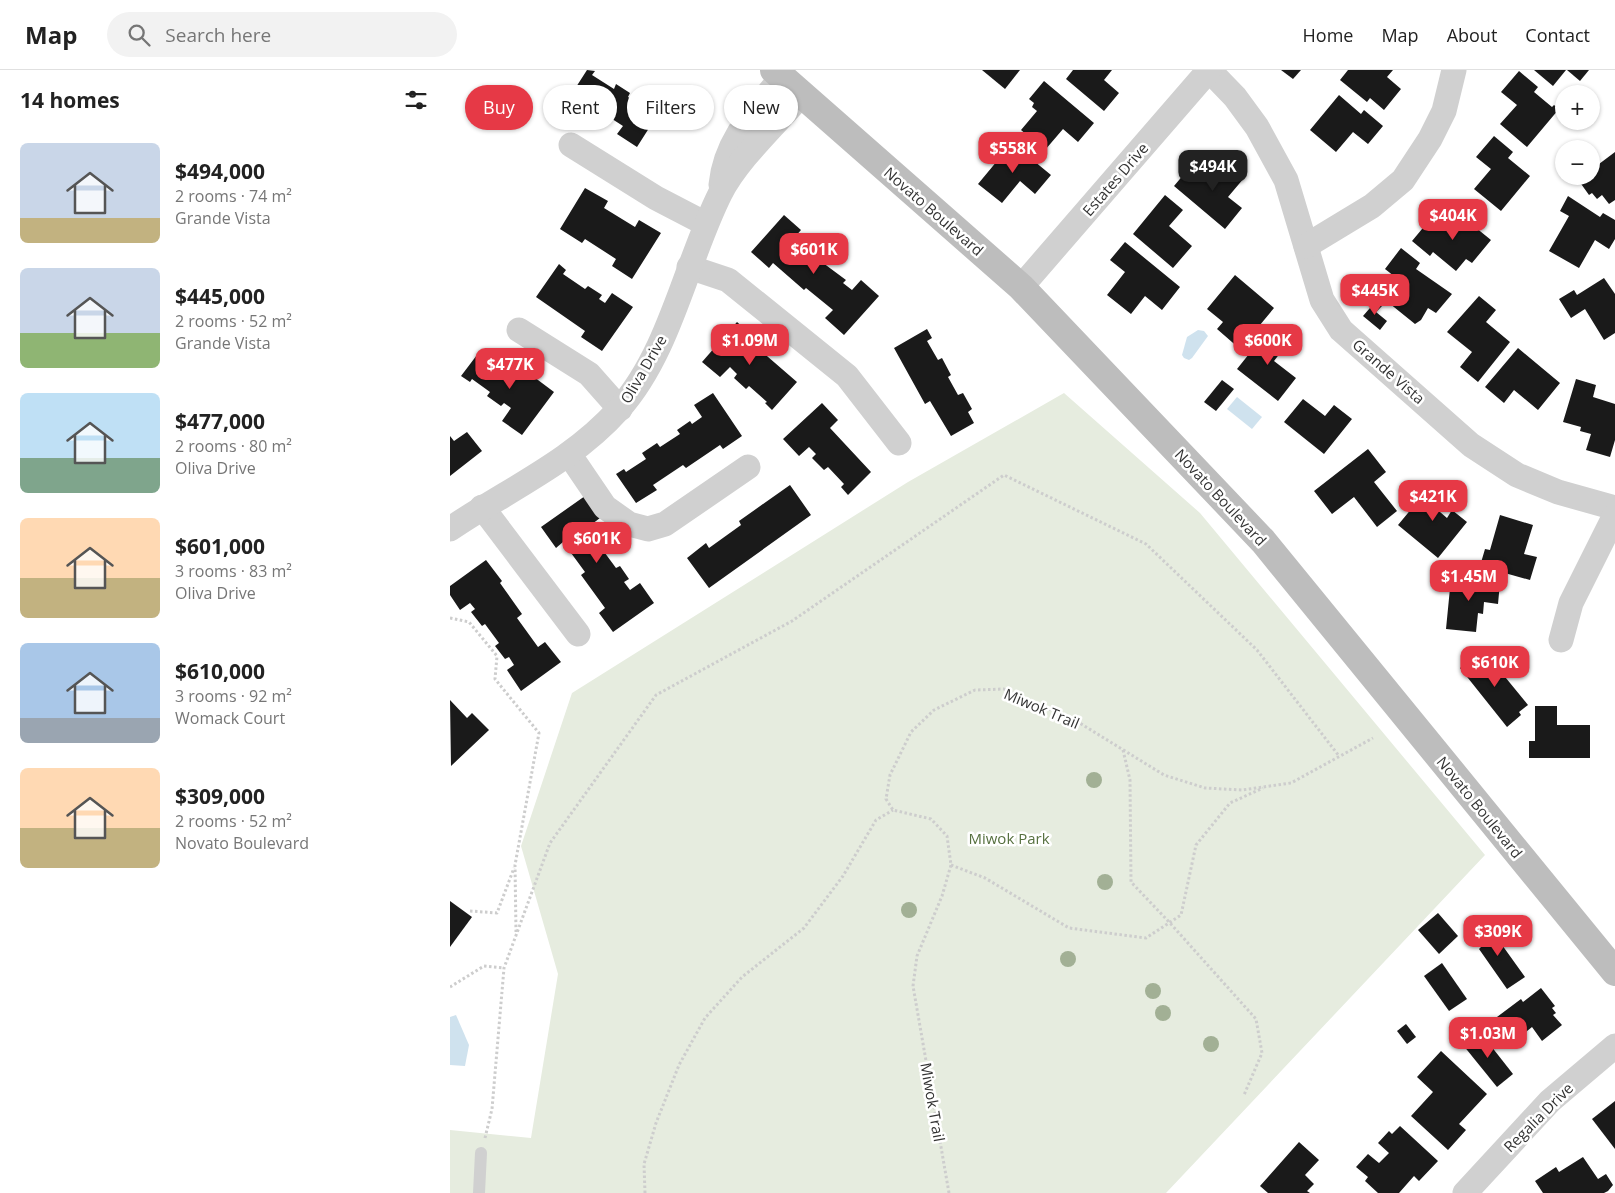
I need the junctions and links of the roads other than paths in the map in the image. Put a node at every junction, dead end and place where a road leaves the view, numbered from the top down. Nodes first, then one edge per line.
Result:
1 (1209, 70) edge
2 (1454, 70) edge
3 (786, 81) edge
4 (572, 145) dead end
5 (706, 224) junction
6 (1306, 246) junction
7 (689, 267) junction
8 (1021, 288) junction
9 (518, 330) dead end
10 (620, 409) junction
11 (900, 443) dead end
12 (570, 454) junction
13 (748, 467) dead end
14 (482, 507) junction
15 (1615, 508) edge
16 (1615, 515) edge
17 (450, 529) edge
18 (578, 634) dead end
19 (1560, 640) dead end
20 (1615, 972) edge
21 (1615, 1046) edge
22 (481, 1153) road end
23 (479, 1193) edge
24 (1465, 1193) edge

1 - 6 street, Grande Vista
1 - 8 street, Estates Drive
2 - 6 street
3 - 5 street, Oliva Drive
3 - 8 main road, Novato Boulevard
4 - 5 street
5 - 7 street, Oliva Drive
6 - 15 street, Grande Vista
7 - 10 street, Oliva Drive
7 - 11 street
8 - 20 main road, Novato Boulevard
9 - 10 street
10 - 12 street, Oliva Drive
12 - 13 street
12 - 14 street, Oliva Drive
14 - 17 street, Oliva Drive
14 - 18 street
16 - 19 street
21 - 24 street, Regalia Drive
22 - 23 lane

